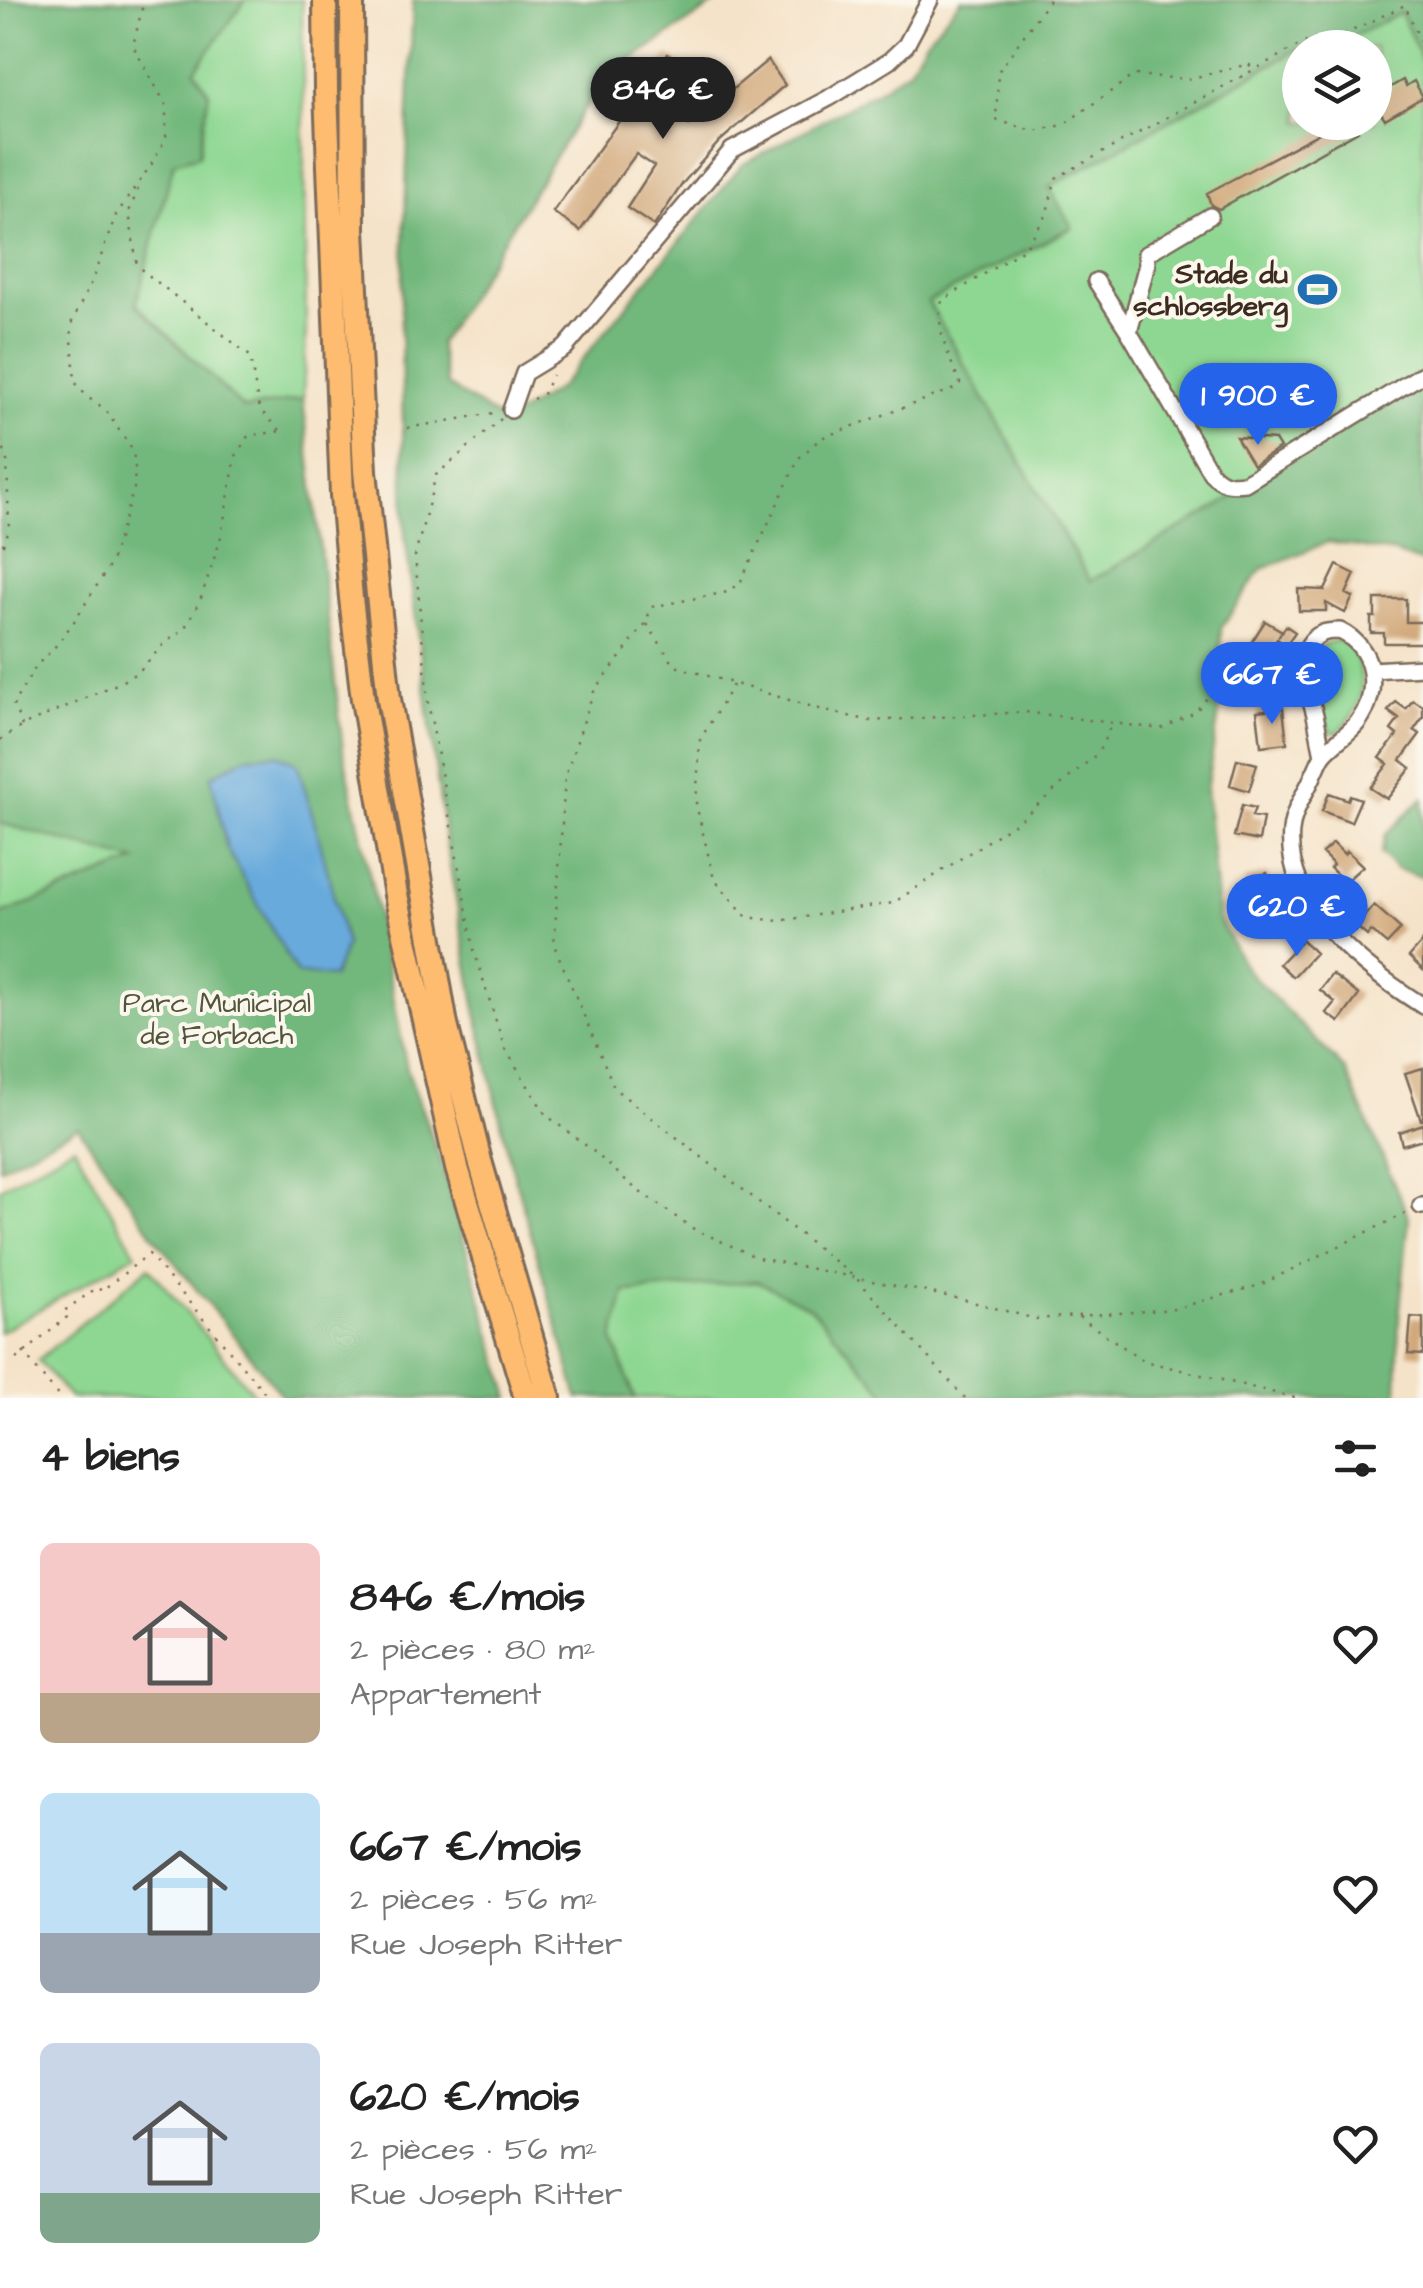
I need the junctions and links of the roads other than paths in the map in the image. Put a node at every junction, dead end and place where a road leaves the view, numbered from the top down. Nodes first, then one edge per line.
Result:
1 (325, 0) edge
2 (352, 0) edge
3 (930, 0) edge
4 (1210, 216) dead end
5 (1096, 282) dead end
6 (1129, 332) junction
7 (1423, 374) edge
8 (511, 410) road end
9 (1423, 666) edge
10 (1370, 670) junction
11 (1322, 755) junction
12 (1423, 1006) edge
13 (526, 1398) edge
14 (549, 1398) edge

1 - 13 highway
2 - 14 highway
3 - 8 street
4 - 6 street
5 - 6 street
6 - 7 street
9 - 10 street
10 - 11 street
10 - 11 street
11 - 12 street

